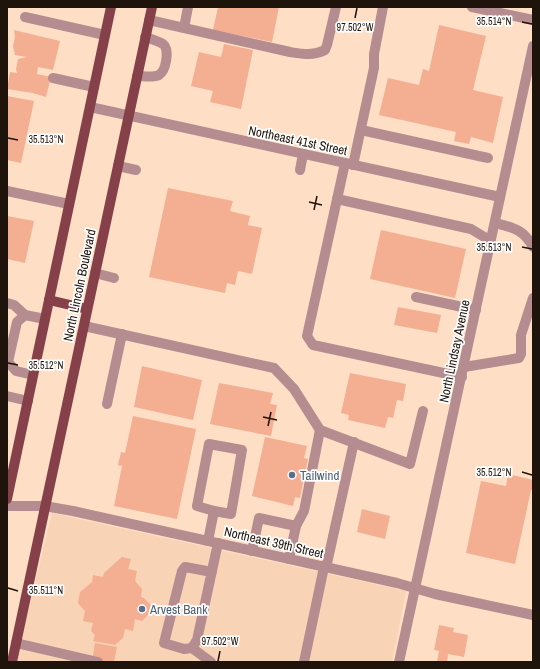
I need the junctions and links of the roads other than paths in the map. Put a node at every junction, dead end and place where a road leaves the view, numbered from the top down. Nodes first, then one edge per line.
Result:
1 (111, 7) edge
2 (152, 7) edge
3 (188, 7) edge
4 (336, 7) edge
5 (383, 7) edge
6 (472, 7) edge
7 (25, 17) dead end
8 (149, 20) junction
9 (533, 20) edge
10 (184, 28) junction
11 (105, 35) junction
12 (145, 37) junction
13 (533, 46) edge
14 (137, 76) junction
15 (53, 78) dead end
16 (94, 87) junction
17 (90, 107) junction
18 (128, 116) junction
19 (361, 130) junction
20 (303, 154) junction
21 (488, 158) dead end
22 (349, 164) junction
23 (118, 166) junction
24 (136, 170) dead end
25 (300, 170) dead end
26 (7, 191) edge
27 (500, 197) junction
28 (337, 199) junction
29 (69, 204) junction
30 (495, 223) junction
31 (491, 241) junction
32 (533, 247) edge
33 (95, 273) junction
34 (114, 278) dead end
35 (416, 297) dead end
36 (533, 298) edge
37 (49, 300) junction
38 (7, 304) edge
39 (87, 309) junction
40 (476, 310) junction
41 (25, 315) junction
42 (45, 319) junction
43 (84, 326) junction
44 (122, 334) junction
45 (463, 372) junction
46 (33, 375) junction
47 (7, 396) edge
48 (28, 401) junction
49 (107, 404) dead end
50 (422, 411) dead end
51 (320, 430) junction
52 (354, 442) junction
53 (7, 499) edge
54 (7, 506) edge
55 (44, 506) junction
56 (214, 511) junction
57 (296, 526) junction
58 (213, 542) junction
59 (252, 551) junction
60 (289, 559) junction
61 (325, 567) junction
62 (212, 572) junction
63 (415, 589) junction
64 (533, 614) edge
65 (16, 643) junction
66 (192, 648) junction
67 (12, 662) edge
68 (98, 662) edge
69 (211, 662) edge
70 (304, 662) edge
71 (399, 662) edge

1 - 11 main road, North Lincoln Boulevard
2 - 8 main road, North Lincoln Boulevard
3 - 10 street
4 - 10 street
5 - 19 street
6 - 9 street
7 - 11 street
8 - 10 street
8 - 12 main road, North Lincoln Boulevard
11 - 16 main road, North Lincoln Boulevard
12 - 14 main road, North Lincoln Boulevard
12 - 14 street
13 - 27 street, North Lindsay Avenue
14 - 18 main road, North Lincoln Boulevard
15 - 16 street
16 - 17 main road, North Lincoln Boulevard
17 - 18 street, Northeast 41st Street
17 - 29 main road, North Lincoln Boulevard
18 - 20 street, Northeast 41st Street
18 - 23 main road, North Lincoln Boulevard
19 - 21 street
19 - 22 street
20 - 22 street, Northeast 41st Street
20 - 25 street
22 - 27 street, Northeast 41st Street
22 - 28 street
23 - 24 street
23 - 33 main road, North Lincoln Boulevard
26 - 29 street
27 - 30 street, North Lindsay Avenue
28 - 31 street
28 - 45 street
29 - 37 main road, North Lincoln Boulevard
30 - 31 street, North Lindsay Avenue
30 - 32 street
31 - 40 street, North Lindsay Avenue
33 - 34 street
33 - 39 main road, North Lincoln Boulevard
35 - 40 street
36 - 45 street
37 - 39 main road
37 - 42 main road, North Lincoln Boulevard
38 - 41 street
39 - 43 main road, North Lincoln Boulevard
40 - 45 street, North Lindsay Avenue
41 - 42 street
41 - 46 street
42 - 46 main road, North Lincoln Boulevard
43 - 44 street
43 - 55 main road, North Lincoln Boulevard
44 - 49 street
44 - 51 street
45 - 63 street, North Lindsay Avenue
46 - 48 main road, North Lincoln Boulevard
47 - 48 street
48 - 53 main road, North Lincoln Boulevard
50 - 52 street
51 - 52 street
51 - 57 street
52 - 61 street
54 - 55 street, Northeast 39th Street
55 - 58 street, Northeast 39th Street
55 - 65 main road, North Lincoln Boulevard
56 - 56 street
56 - 58 street
57 - 59 street
57 - 60 street
58 - 59 street, Northeast 39th Street
58 - 62 street
59 - 60 street, Northeast 39th Street
60 - 61 street, Northeast 39th Street
61 - 63 street, Northeast 39th Street
61 - 70 street
62 - 66 street
62 - 66 street
63 - 64 street, Northeast 39th Street
63 - 71 street, North Lindsay Avenue
65 - 67 main road, North Lincoln Boulevard
65 - 68 street
66 - 69 street

